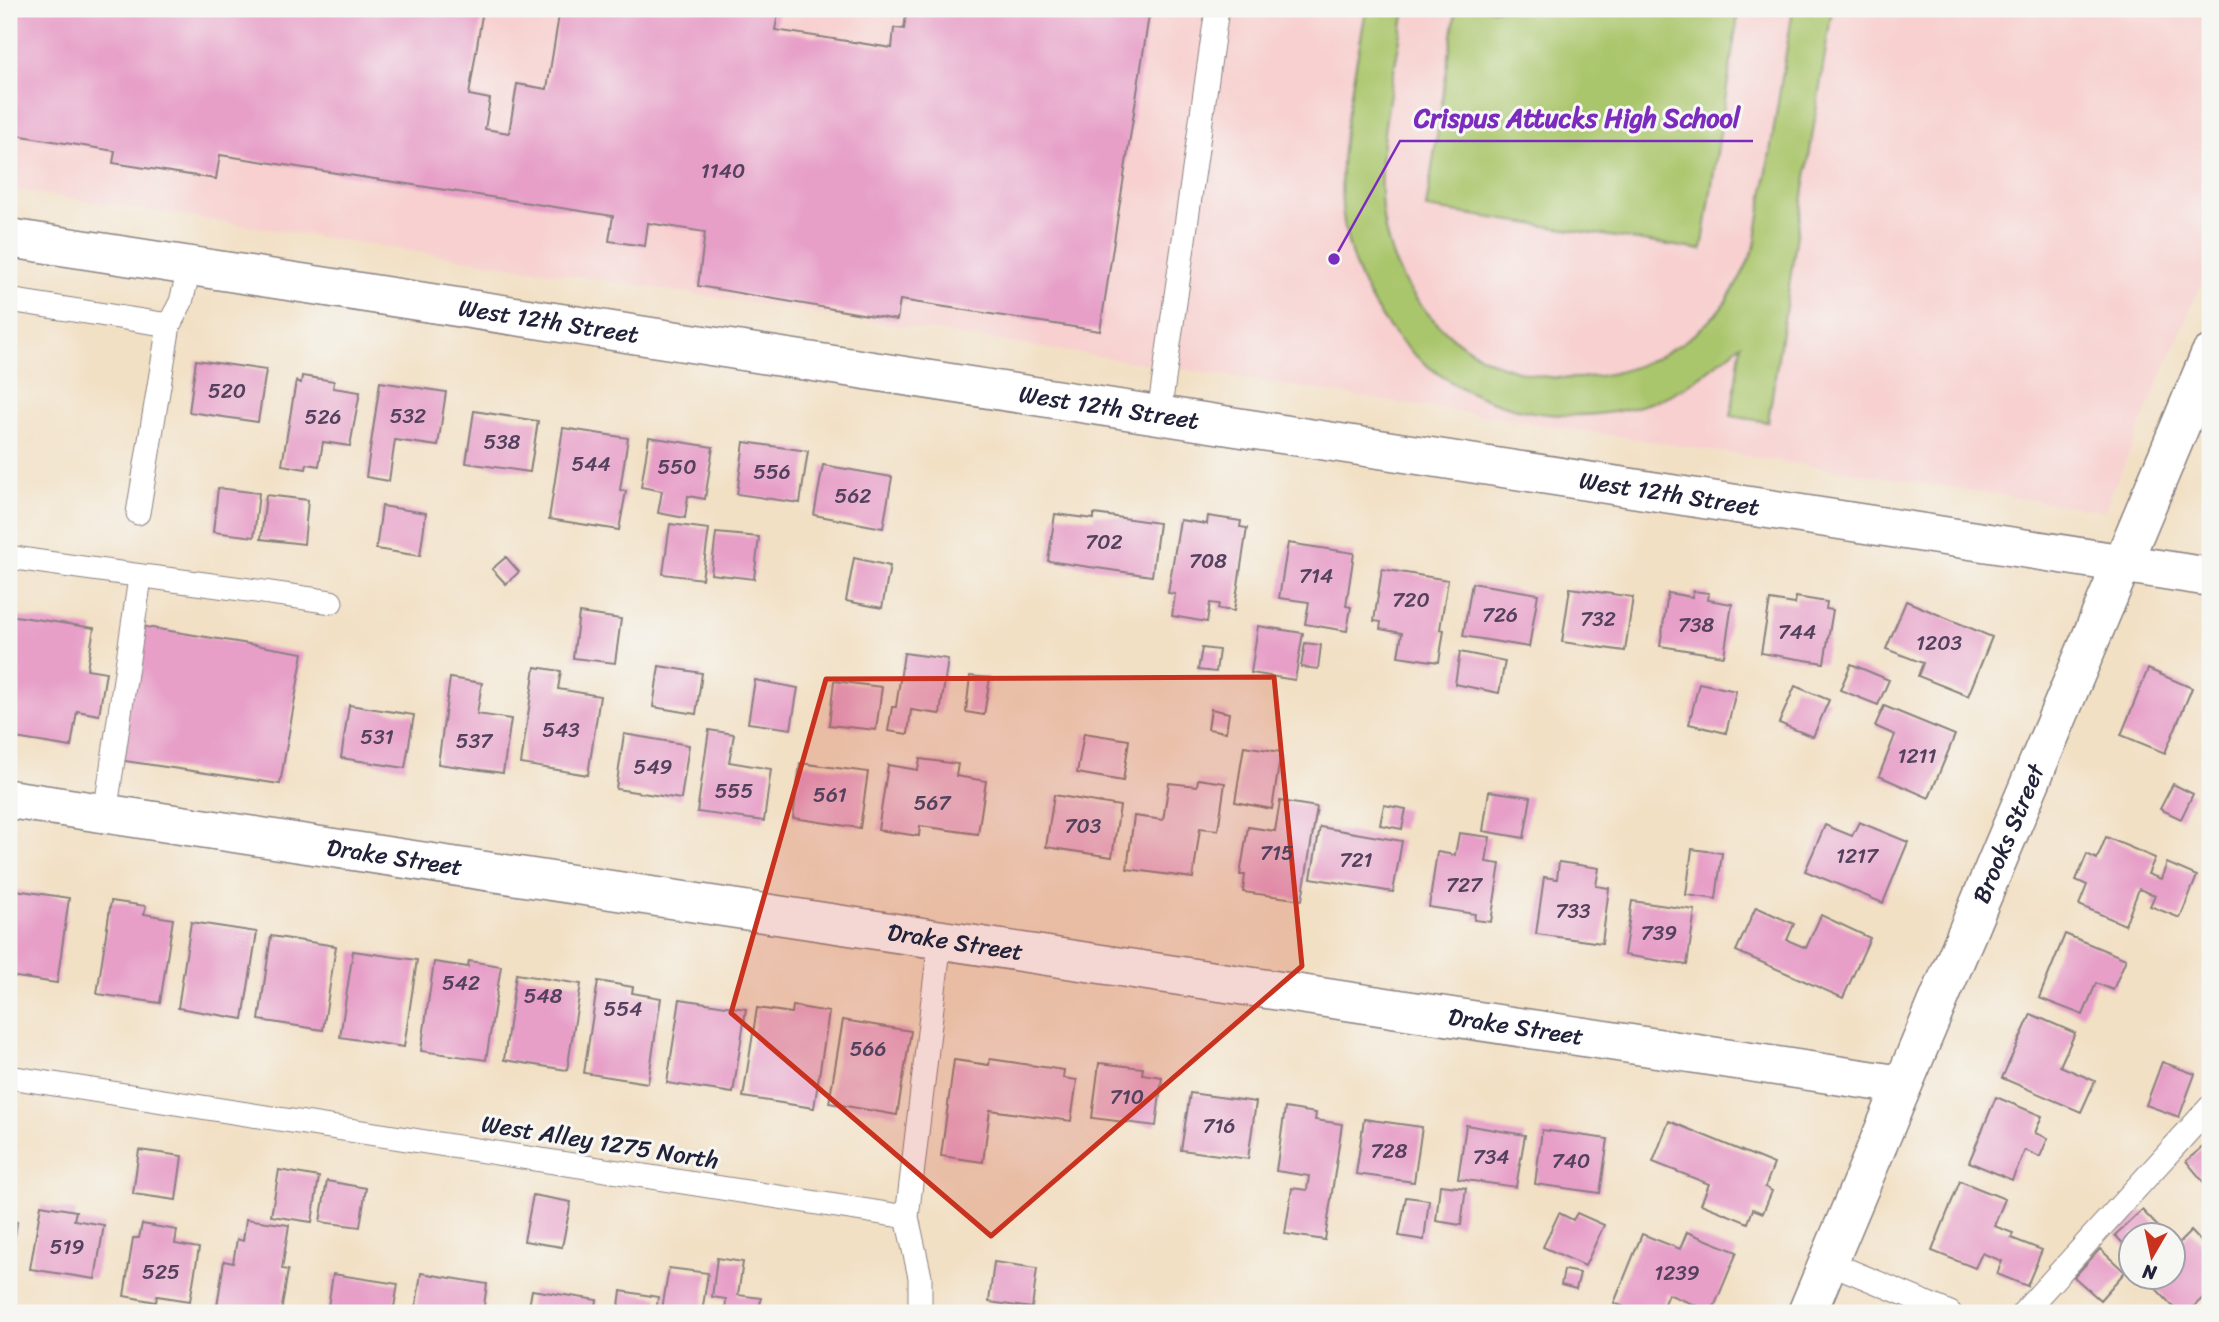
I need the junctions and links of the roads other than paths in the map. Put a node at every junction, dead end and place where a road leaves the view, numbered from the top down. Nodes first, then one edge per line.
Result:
1 (1217, 9) edge
2 (9, 238) edge
3 (190, 266) junction
4 (9, 300) edge
5 (169, 325) junction
6 (2210, 355) edge
7 (1158, 414) junction
8 (138, 513) dead end
9 (9, 557) edge
10 (2123, 562) junction
11 (2210, 577) edge
12 (141, 578) junction
13 (331, 602) dead end
14 (9, 799) edge
15 (105, 814) junction
16 (940, 940) junction
17 (9, 1077) edge
18 (1902, 1085) junction
19 (2210, 1107) edge
20 (907, 1217) junction
21 (1828, 1262) junction
22 (920, 1313) edge
23 (1807, 1313) edge
24 (1950, 1313) edge
25 (2023, 1313) edge

1 - 7 lane
2 - 3 street, West 12th Street
3 - 5 lane
3 - 7 street, West 12th Street
4 - 5 lane
5 - 8 lane
6 - 10 street, Brooks Street
7 - 10 street, West 12th Street
9 - 12 lane
10 - 11 street, West 12th Street
10 - 18 street, Brooks Street
12 - 13 lane
12 - 15 lane
14 - 15 street, Drake Street
15 - 16 street, Drake Street
16 - 18 street, Drake Street
16 - 20 lane
17 - 20 lane, West Alley 1275 North
18 - 21 street, Brooks Street
19 - 25 lane
20 - 22 lane
21 - 23 street, Brooks Street
21 - 24 lane

